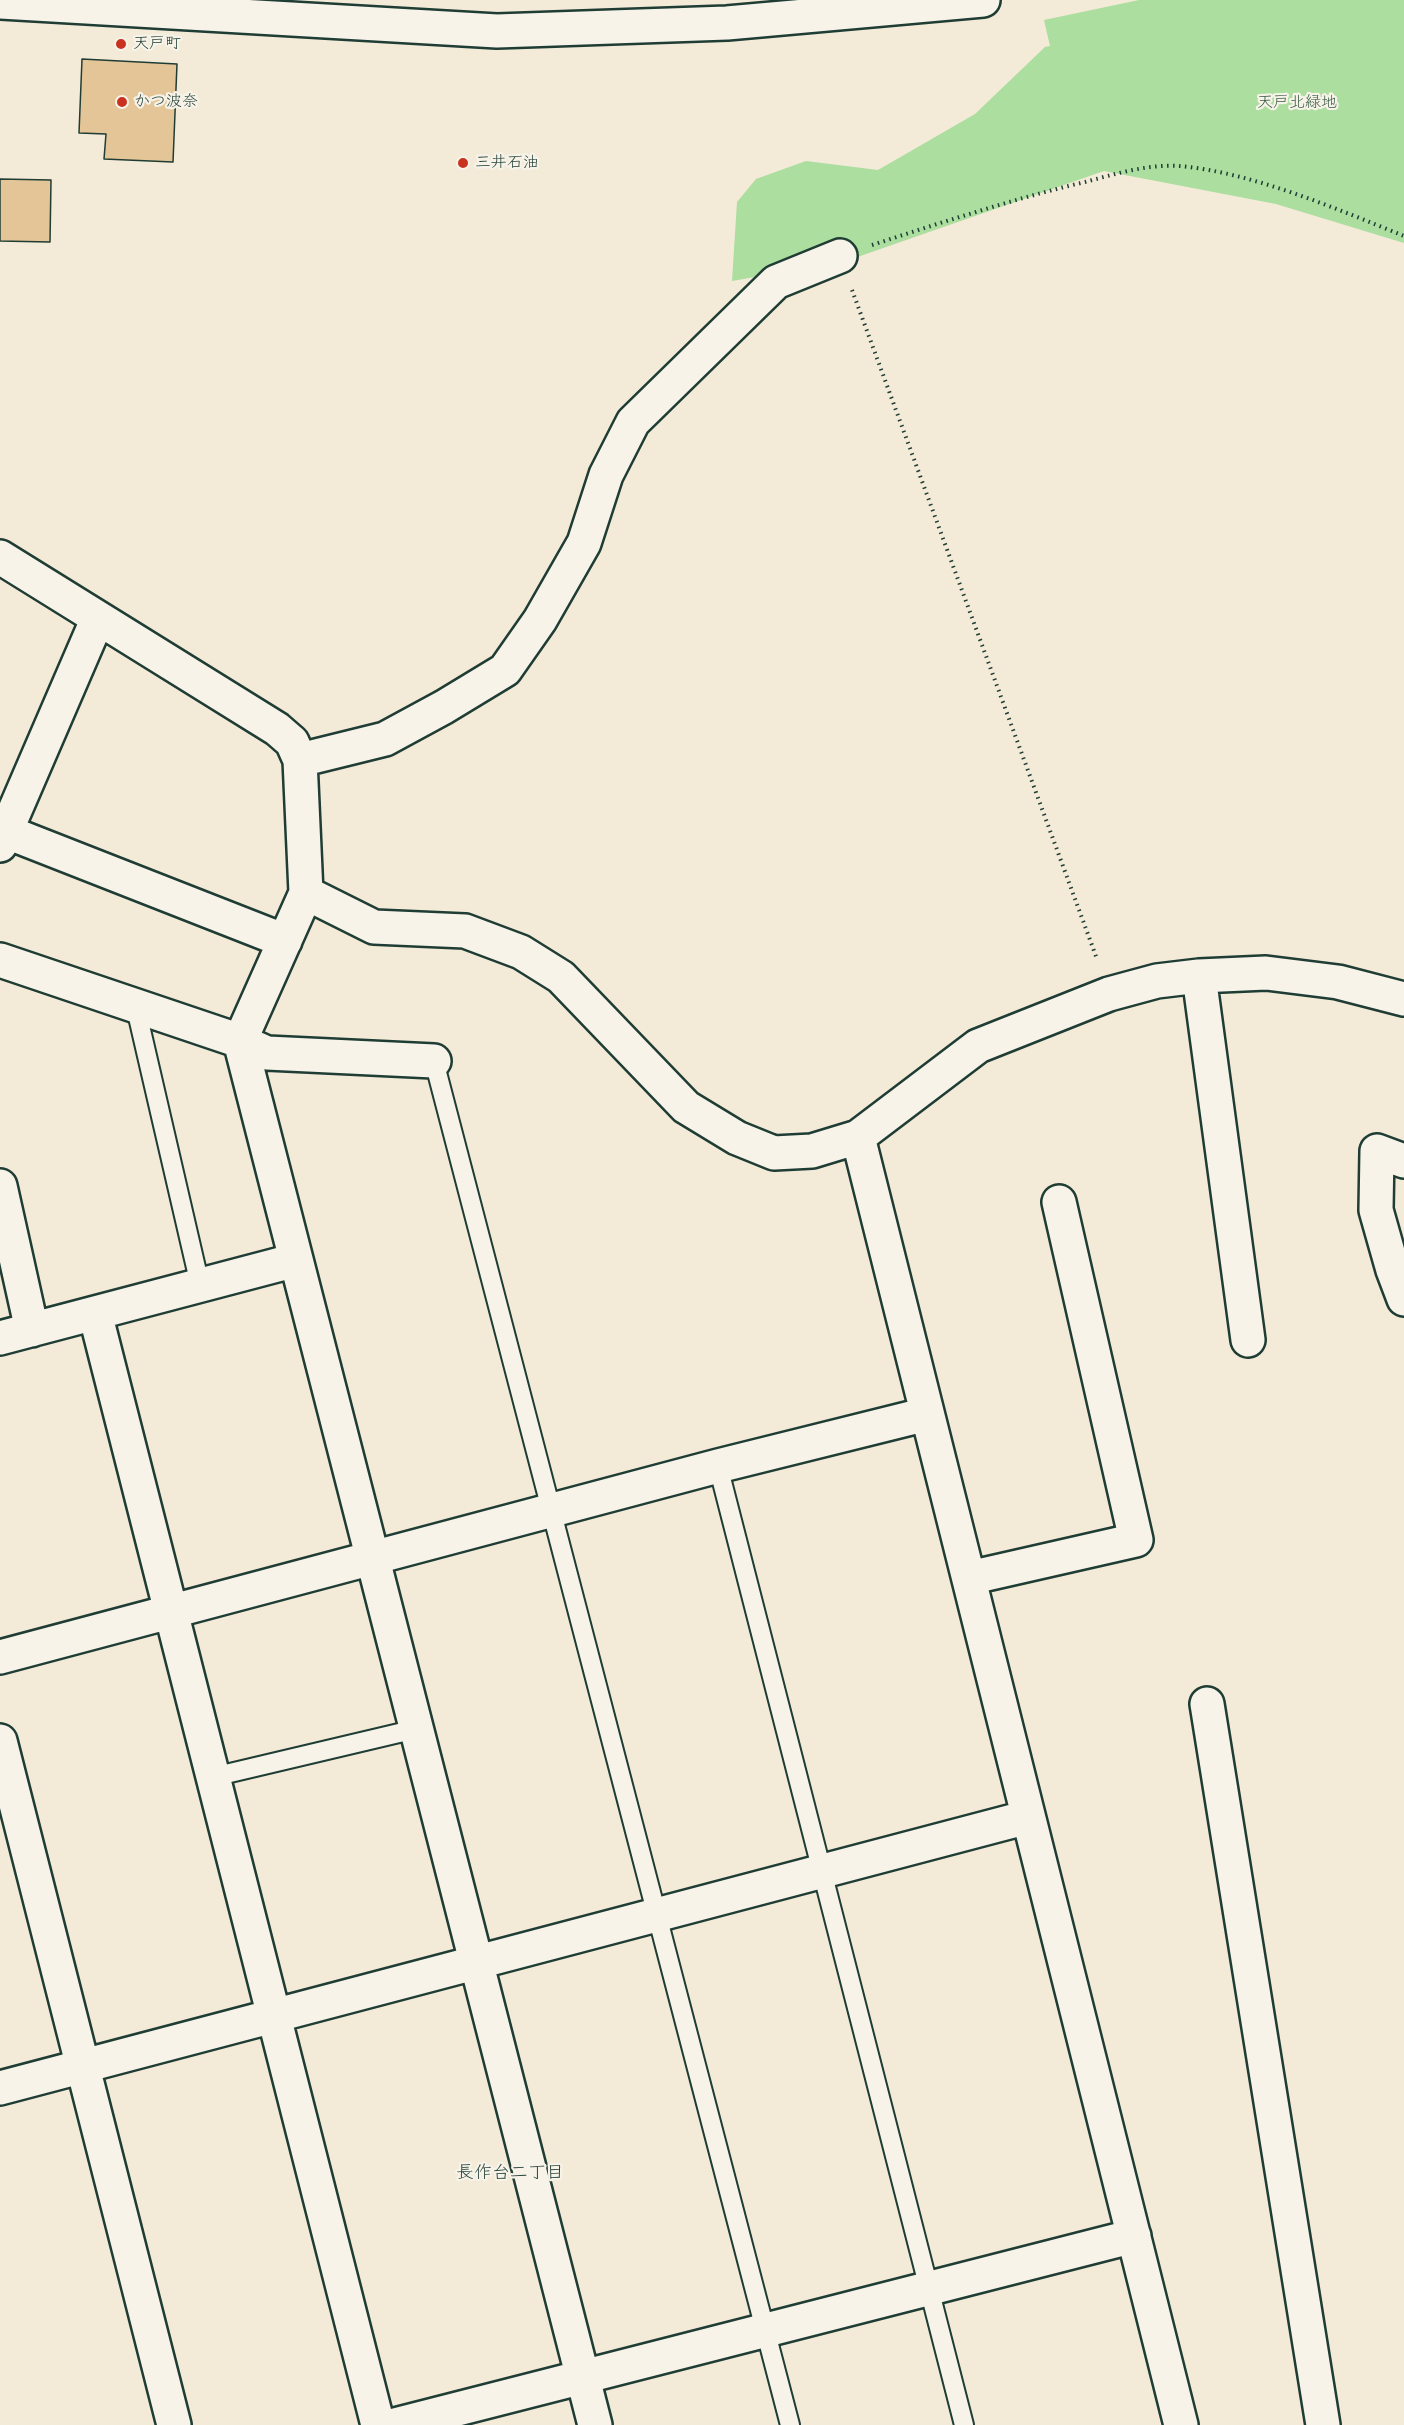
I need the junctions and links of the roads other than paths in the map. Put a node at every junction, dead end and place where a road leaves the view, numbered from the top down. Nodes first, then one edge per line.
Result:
1 (983, 0) edge
2 (0, 2) edge
3 (84, 3) edge
4 (840, 256) road end
5 (0, 557) edge
6 (98, 618) junction
7 (300, 760) junction
8 (3, 839) edge
9 (306, 893) junction
10 (285, 941) junction
11 (0, 960) edge
12 (1199, 976) junction
13 (1404, 999) edge
14 (135, 1004) junction
15 (240, 1041) junction
16 (434, 1061) joint
17 (858, 1137) junction
18 (1404, 1161) edge
19 (0, 1186) edge
20 (1059, 1202) dead end
21 (297, 1260) junction
22 (200, 1285) junction
23 (1404, 1299) edge
24 (95, 1313) junction
25 (32, 1330) junction
26 (0, 1338) edge
27 (1248, 1340) dead end
28 (927, 1414) junction
29 (718, 1466) junction
30 (551, 1511) junction
31 (373, 1558) junction
32 (969, 1578) junction
33 (171, 1611) junction
34 (0, 1657) edge
35 (1207, 1704) dead end
36 (416, 1730) junction
37 (0, 1741) edge
38 (213, 1777) junction
39 (1028, 1817) junction
40 (822, 1871) junction
41 (657, 1915) junction
42 (477, 1962) junction
43 (274, 2016) junction
44 (83, 2066) junction
45 (0, 2088) edge
46 (1134, 2236) junction
47 (929, 2289) junction
48 (765, 2331) junction
49 (583, 2377) junction
50 (174, 2425) edge
51 (378, 2425) edge
52 (395, 2425) edge
53 (595, 2425) edge
54 (790, 2425) edge
55 (964, 2425) edge
56 (1181, 2425) edge
57 (1323, 2425) edge

1 - 3 street
2 - 3 street
4 - 7 street
5 - 6 street
6 - 7 street
6 - 8 street
7 - 9 street
8 - 10 street
9 - 10 street
9 - 17 street
10 - 15 street
11 - 14 street
12 - 13 street
12 - 17 street
12 - 27 street
14 - 15 street
14 - 22 lane
15 - 16 street
15 - 21 street
16 - 30 lane
17 - 28 street
18 - 23 street
19 - 25 street
20 - 32 street
21 - 22 street
21 - 31 street
22 - 24 street
24 - 25 street
24 - 33 street
25 - 26 street
28 - 29 street
28 - 32 street
29 - 30 street
29 - 40 lane
30 - 31 street
30 - 41 lane
31 - 33 street
31 - 36 street
32 - 39 street
33 - 34 street
33 - 38 street
35 - 57 street
36 - 38 lane
36 - 42 street
37 - 44 street
38 - 43 street
39 - 40 street
39 - 46 street
40 - 41 street
40 - 47 lane
41 - 42 street
41 - 48 lane
42 - 43 street
42 - 49 street
43 - 44 street
43 - 51 street
44 - 45 street
44 - 50 street
46 - 47 street
46 - 56 street
47 - 48 street
47 - 55 lane
48 - 49 street
48 - 54 lane
49 - 52 street
49 - 53 street

